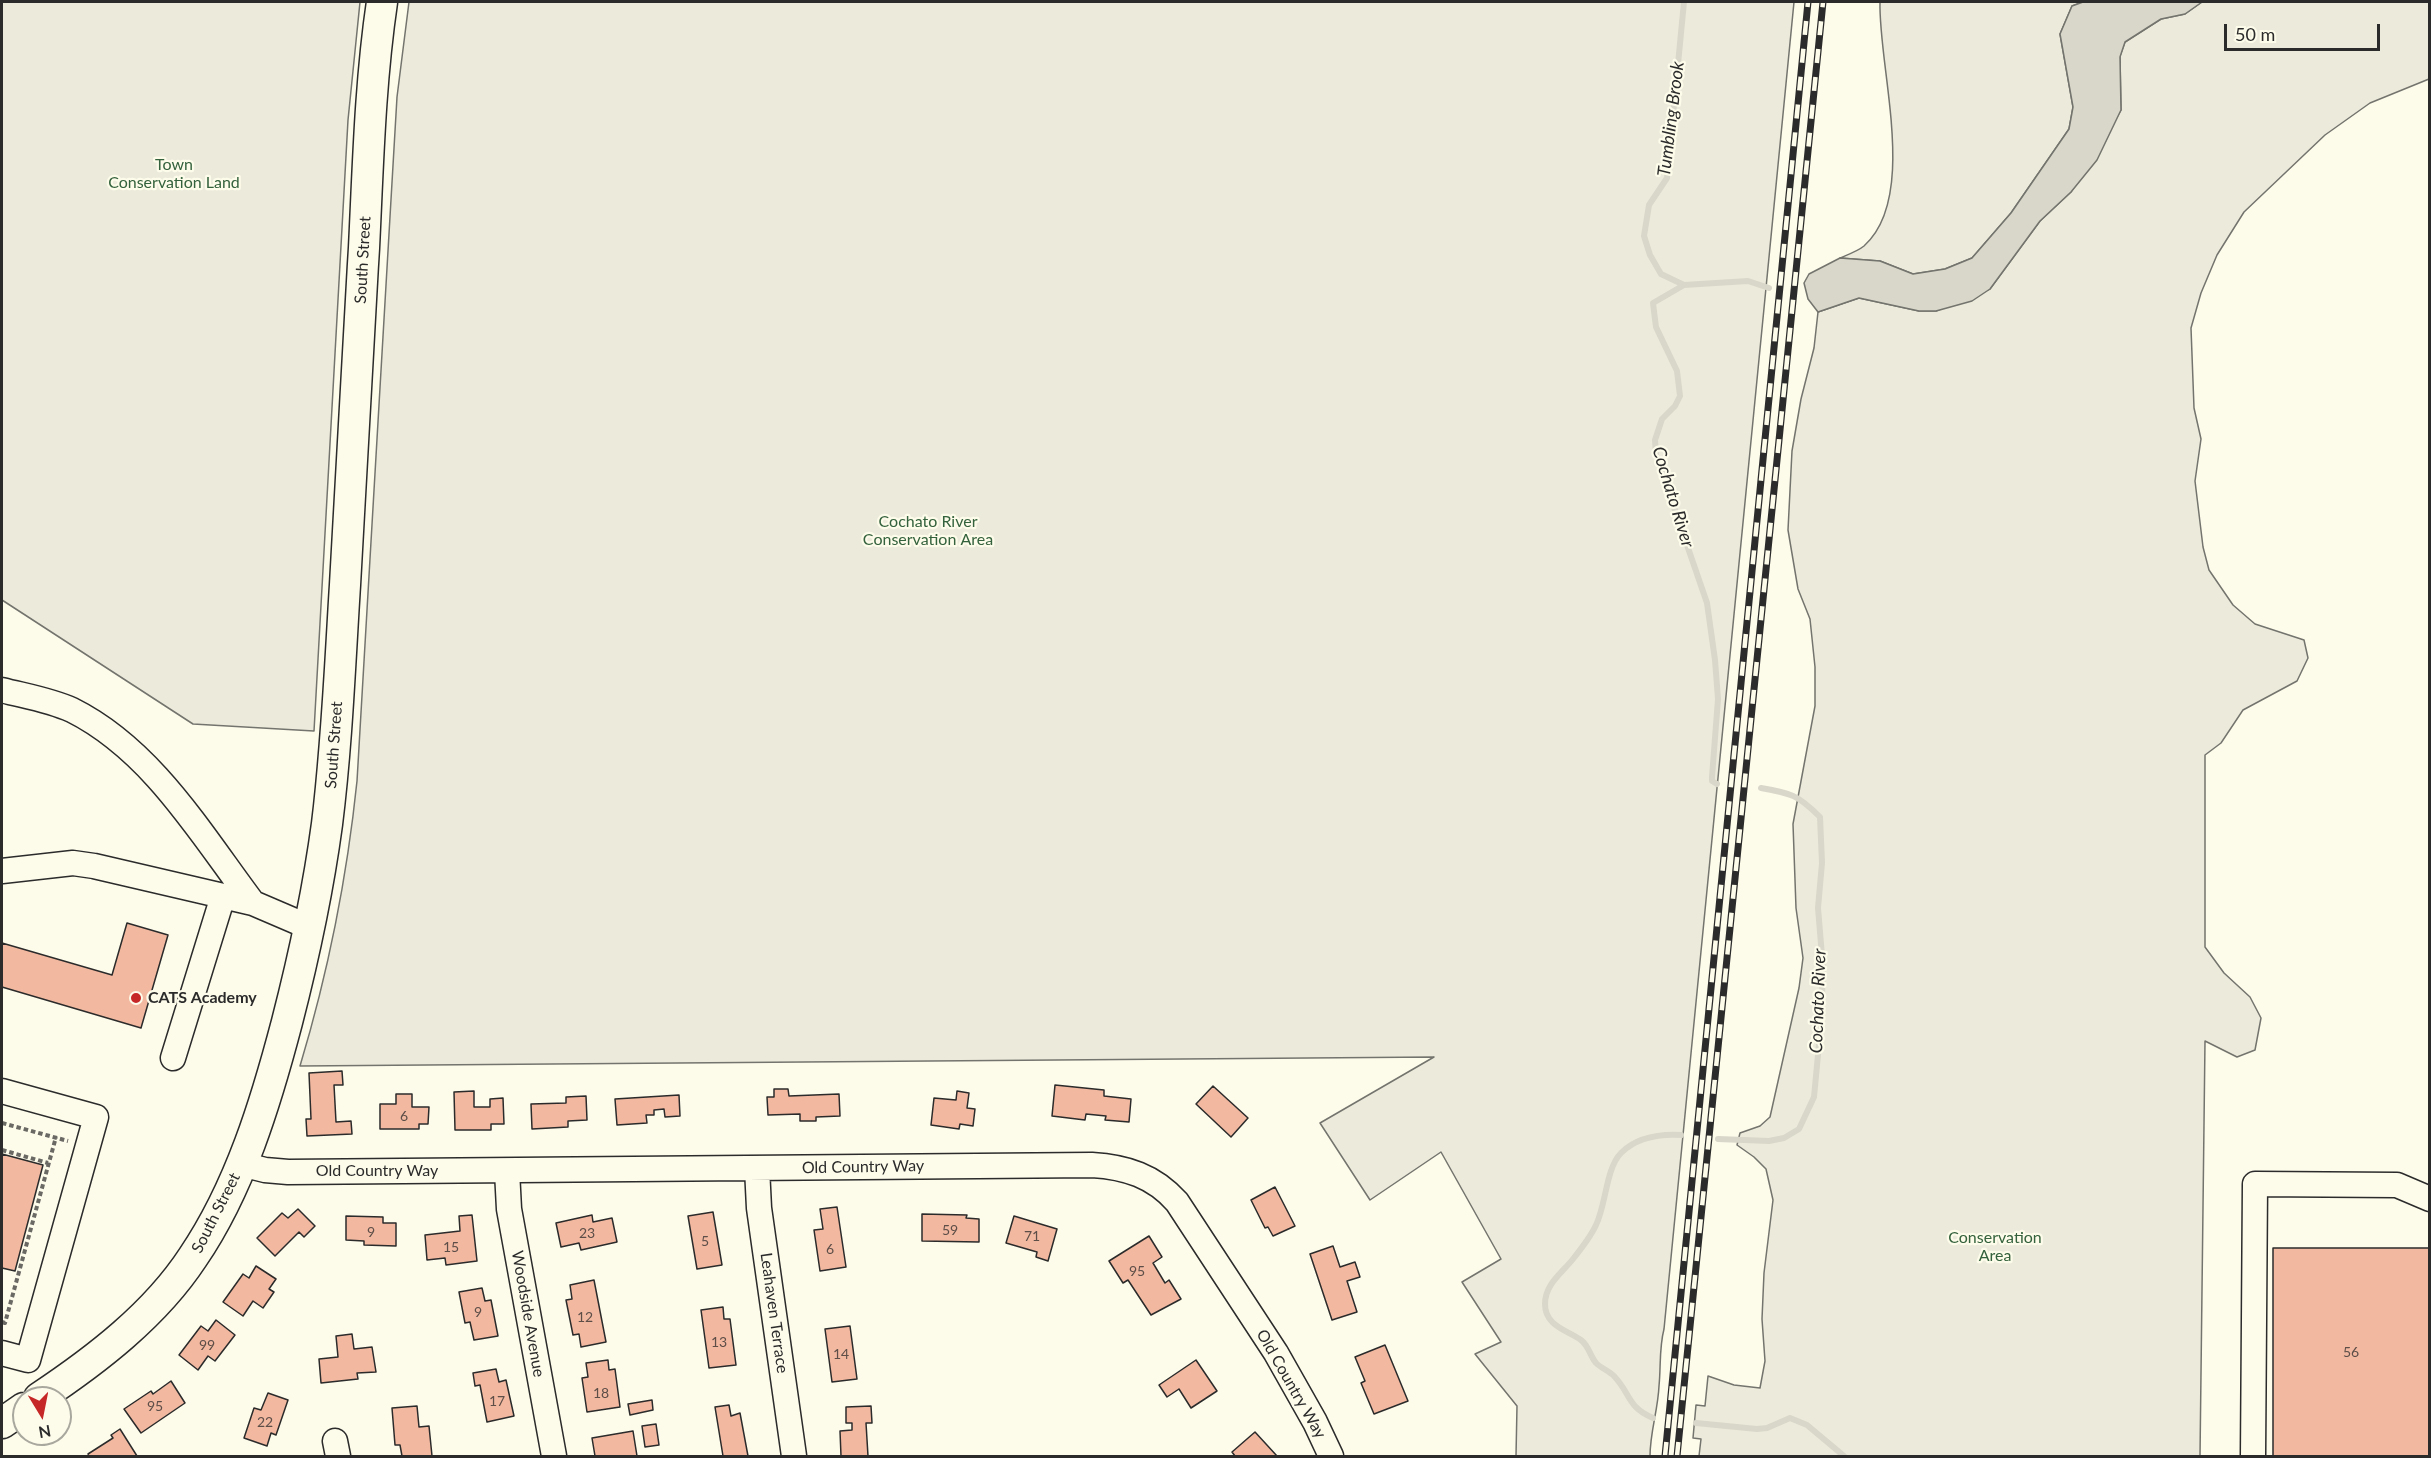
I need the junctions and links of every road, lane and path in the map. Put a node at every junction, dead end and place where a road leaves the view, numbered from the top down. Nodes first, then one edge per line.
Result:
1 (382, 2) edge
2 (2, 690) edge
3 (2, 871) edge
4 (223, 896) junction
5 (253, 903) junction
6 (309, 927) junction
7 (173, 1058) dead end
8 (2, 1091) edge
9 (2, 1123) edge
10 (56, 1137) junction
11 (74, 1142) dead end
12 (2, 1150) edge
13 (48, 1163) junction
14 (241, 1164) junction
15 (757, 1168) junction
16 (507, 1171) junction
17 (2430, 1199) edge
18 (2, 1322) edge
19 (2, 1353) edge
20 (28, 1360) junction
21 (41, 1386) edge
22 (56, 1386) edge
23 (554, 1456) edge
24 (794, 1456) edge
25 (1330, 1456) edge
26 (2253, 1456) edge

1 - 6 main road, South Street
2 - 5 street
3 - 4 street
4 - 5 street
4 - 7 street
5 - 6 street
6 - 14 main road, South Street
8 - 20 street
9 - 10 path
10 - 11 path
10 - 13 path
12 - 13 path
13 - 18 path
14 - 16 street, Old Country Way
14 - 22 main road, South Street
15 - 16 street, Old Country Way
15 - 24 street, Leahaven Terrace
15 - 25 street, Old Country Way
16 - 23 street, Woodside Avenue
17 - 26 street
19 - 20 street
20 - 21 street

